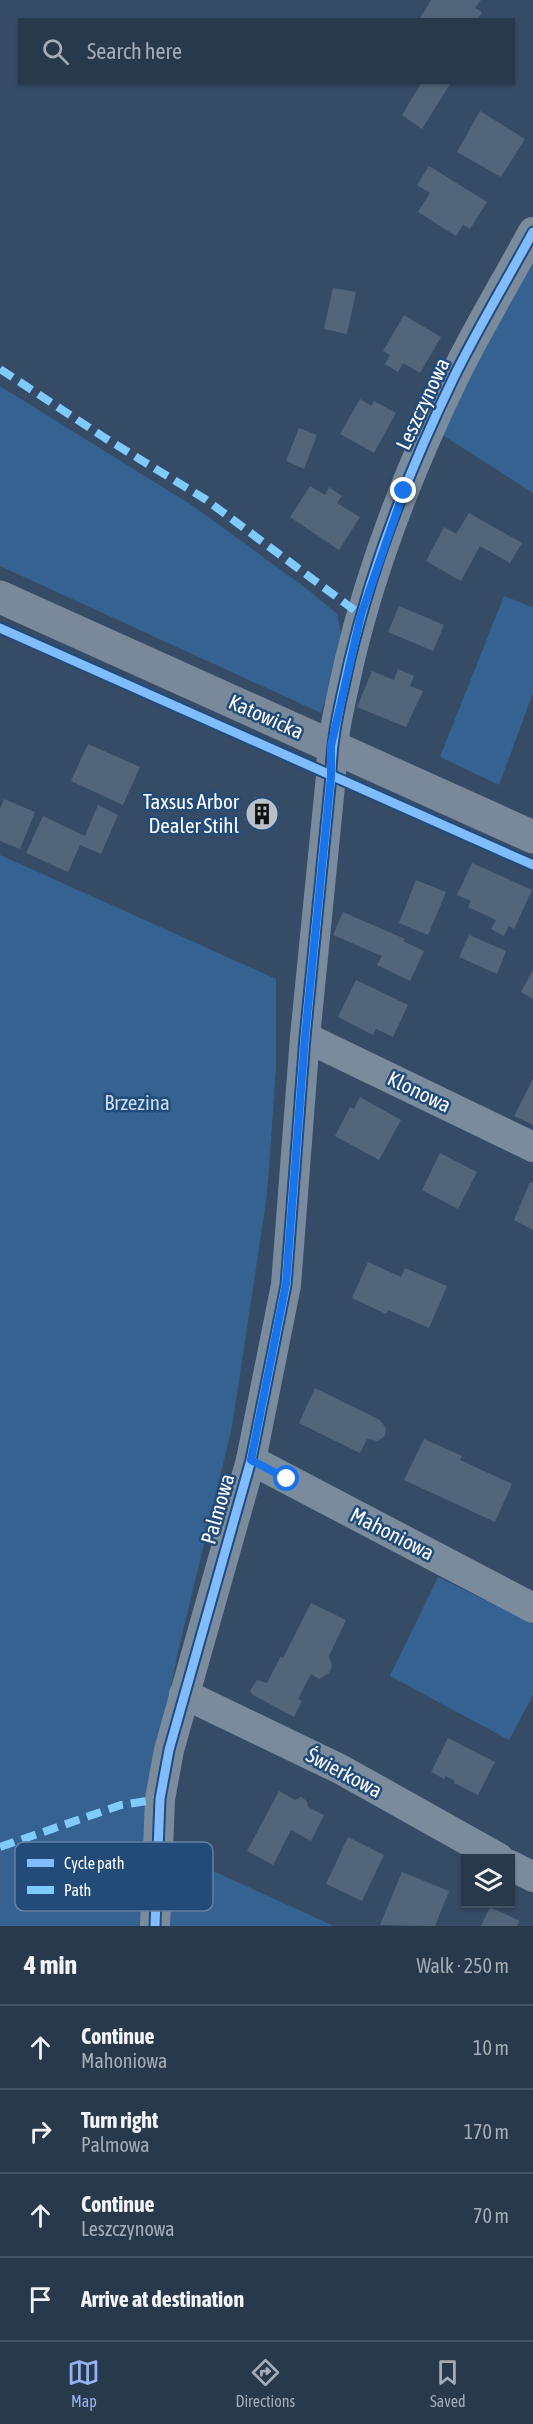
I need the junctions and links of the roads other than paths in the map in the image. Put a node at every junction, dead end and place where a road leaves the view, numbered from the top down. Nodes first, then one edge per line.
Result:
1 (533, 232) edge
2 (0, 597) edge
3 (331, 761) junction
4 (533, 837) edge
5 (305, 1037) junction
6 (533, 1148) edge
7 (251, 1460) junction
8 (533, 1608) edge
9 (184, 1694) junction
10 (158, 1842) edge
11 (492, 1854) edge
12 (515, 1868) edge
13 (533, 1877) edge
14 (156, 1911) edge
15 (155, 1926) edge

1 - 3 street, Leszczynowa
2 - 3 main road, Katowicka
3 - 4 main road, Katowicka
3 - 5 street, Palmowa
5 - 6 street, Klonowa
5 - 7 street, Palmowa
7 - 8 street, Mahoniowa
7 - 9 street, Palmowa
9 - 10 street, Palmowa
9 - 11 street, Świerkowa
12 - 13 street
14 - 15 street, Palmowa

